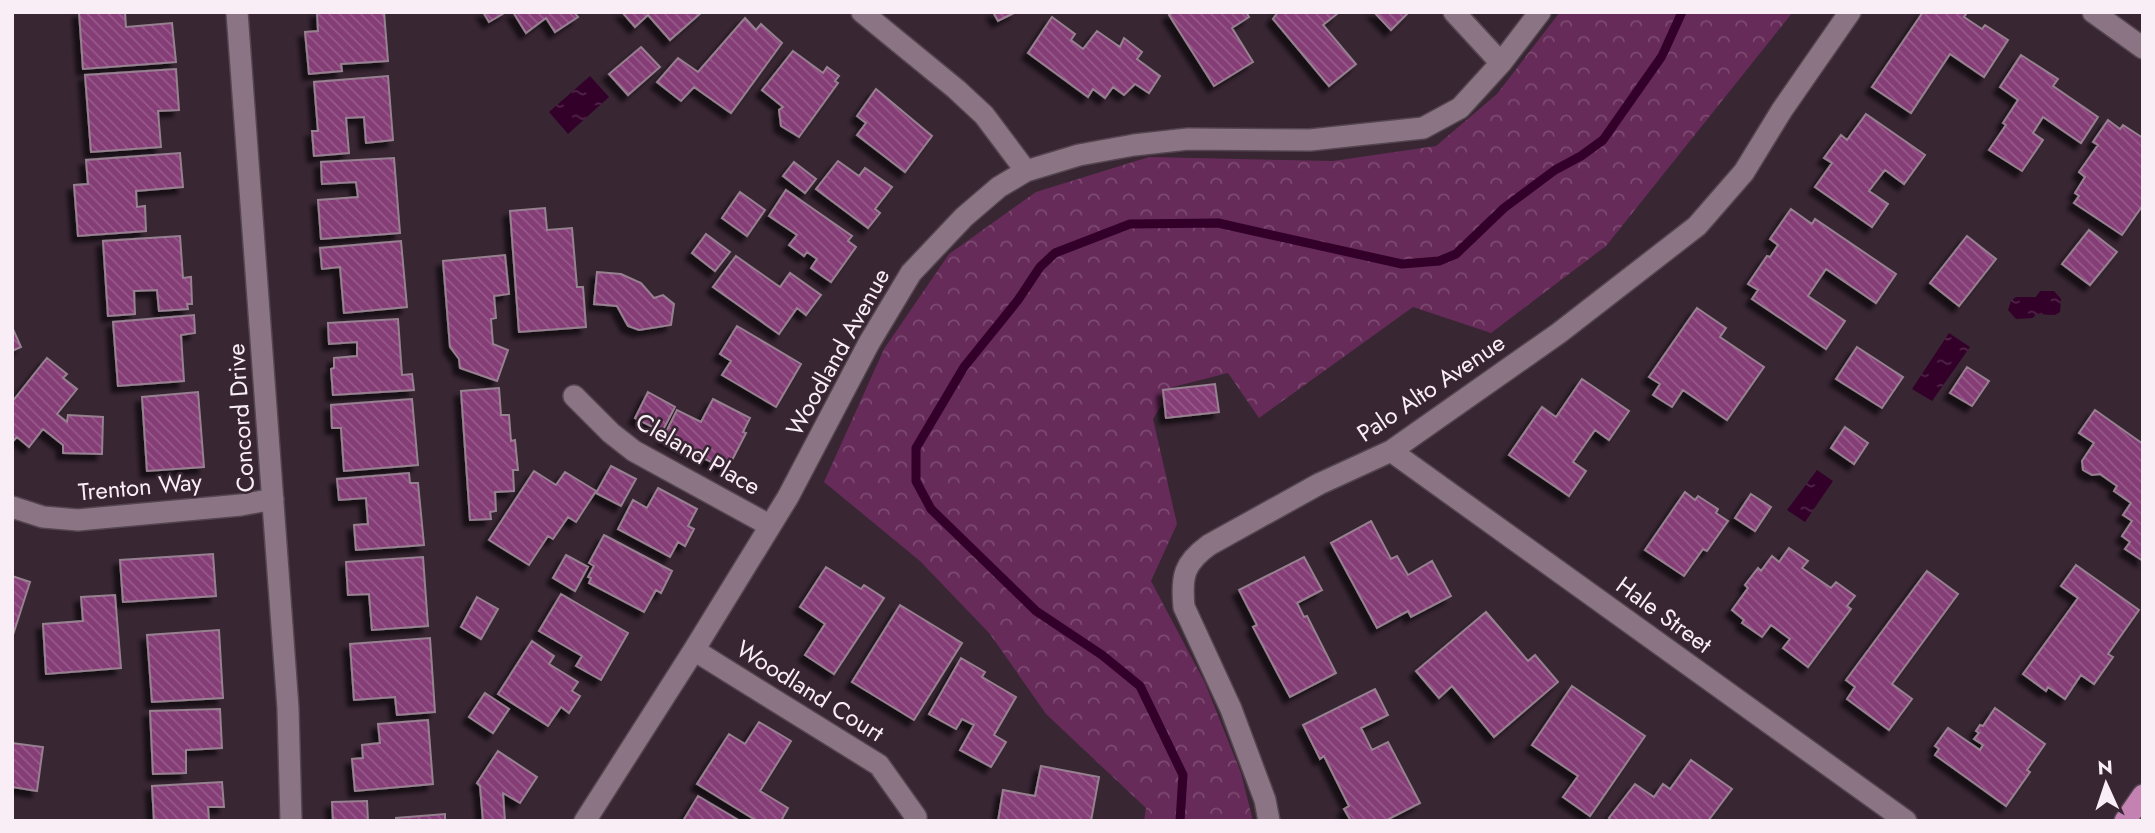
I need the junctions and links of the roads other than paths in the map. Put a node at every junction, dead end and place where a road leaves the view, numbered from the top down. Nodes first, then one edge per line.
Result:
1 (237, 12) edge
2 (862, 12) edge
3 (1454, 12) edge
4 (1540, 12) edge
5 (1850, 12) edge
6 (2093, 12) edge
7 (2143, 48) edge
8 (1501, 64) junction
9 (1026, 171) junction
10 (574, 396) dead end
11 (1391, 451) junction
12 (273, 499) junction
13 (12, 507) edge
14 (768, 525) junction
15 (694, 650) junction
16 (2143, 795) edge
17 (916, 817) dead end
18 (291, 821) edge
19 (585, 821) edge
20 (1269, 821) edge
21 (1906, 821) edge
22 (2124, 821) edge

1 - 12 street, Concord Drive
2 - 9 street
3 - 8 street
4 - 8 street, Woodland Avenue
5 - 11 street, Palo Alto Avenue
6 - 7 street
8 - 9 street, Woodland Avenue
9 - 14 street, Woodland Avenue
10 - 14 street, Cleland Place
11 - 20 street, Palo Alto Avenue
11 - 21 street, Hale Street
12 - 13 street, Trenton Way
12 - 18 street, Concord Drive
14 - 15 street, Woodland Avenue
15 - 17 street, Woodland Court
15 - 19 street, Woodland Avenue
16 - 22 main road

